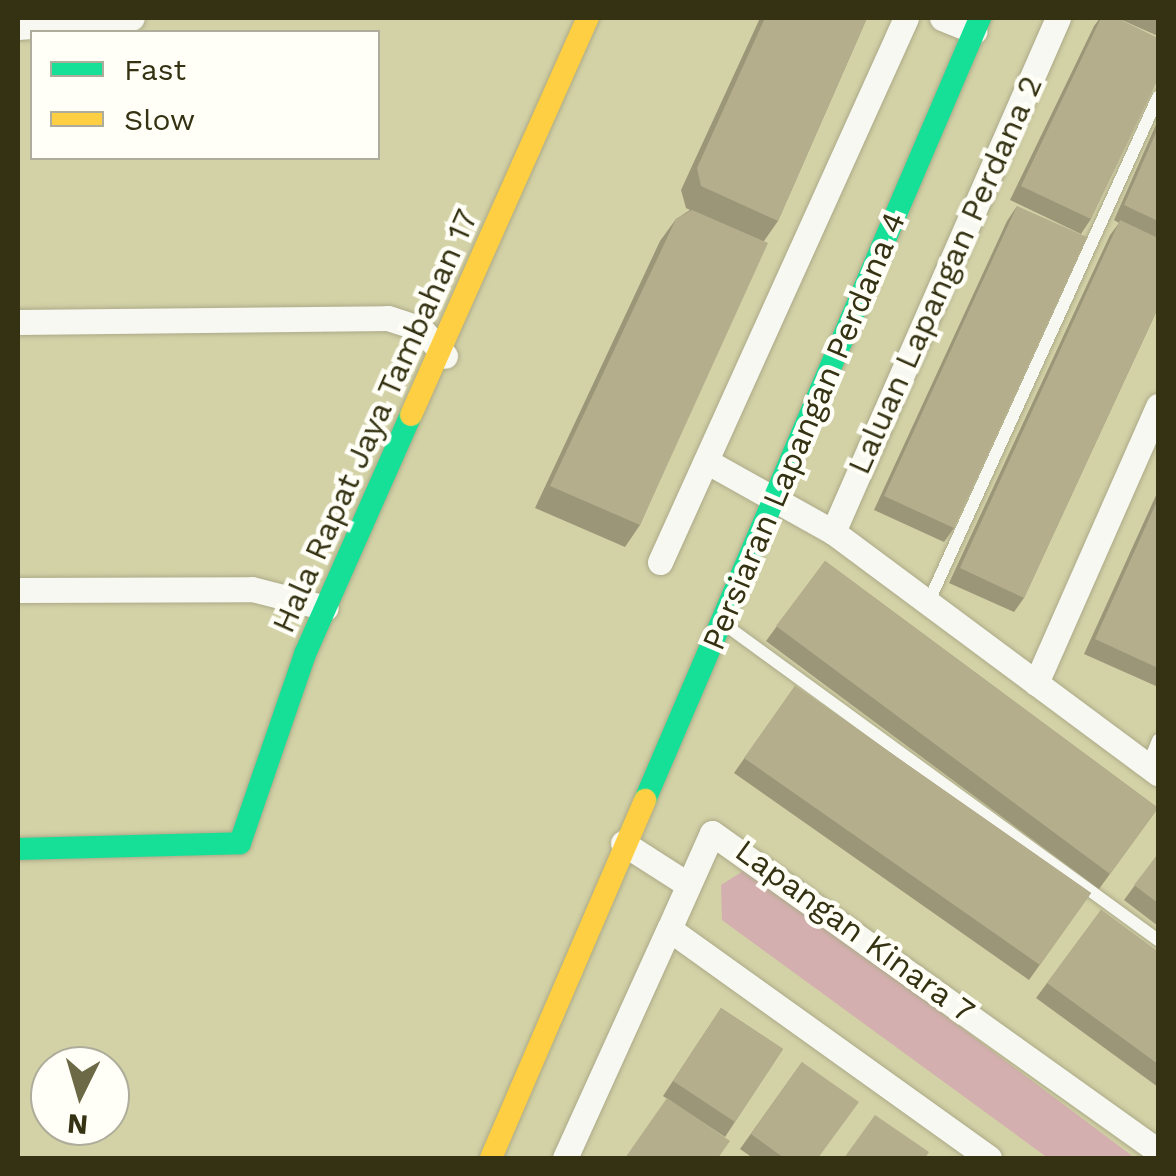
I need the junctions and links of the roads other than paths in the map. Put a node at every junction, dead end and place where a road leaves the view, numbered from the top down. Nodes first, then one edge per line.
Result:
1 (132, 18) edge
2 (588, 18) edge
3 (906, 18) edge
4 (942, 18) edge
5 (1058, 18) edge
6 (978, 24) edge
7 (18, 26) edge
8 (1158, 97) edge
9 (18, 322) edge
10 (445, 356) junction
11 (1158, 406) edge
12 (706, 460) junction
13 (777, 495) junction
14 (833, 532) junction
15 (660, 562) dead end
16 (18, 590) edge
17 (929, 601) junction
18 (326, 608) junction
19 (723, 623) junction
20 (1036, 683) junction
21 (1158, 740) edge
22 (1153, 769) edge
23 (623, 844) junction
24 (18, 849) edge
25 (687, 884) junction
26 (668, 929) junction
27 (1158, 940) edge
28 (1158, 1151) edge
29 (490, 1158) edge
30 (565, 1158) edge
31 (988, 1158) edge

1 - 7 street
2 - 10 street, Hala Rapat Jaya Tambahan 17
3 - 12 street
4 - 6 street
5 - 14 street, Laluan Lapangan Perdana 2
6 - 13 street, Persiaran Lapangan Perdana 4
8 - 17 lane
9 - 10 street
10 - 18 street, Hala Rapat Jaya Tambahan 17
11 - 20 street
12 - 13 street
12 - 15 street
13 - 14 street
13 - 19 street, Persiaran Lapangan Perdana 4
14 - 17 street
16 - 18 street
17 - 20 street
18 - 24 street, Hala Rapat Jaya Tambahan 17
19 - 23 street, Persiaran Lapangan Perdana 4
19 - 27 lane
20 - 22 street
21 - 22 lane
23 - 25 street
23 - 29 street, Persiaran Lapangan Perdana 4
25 - 26 street, Lapangan Kinara 7
25 - 28 street, Lapangan Kinara 7
26 - 30 street, Lapangan Kinara 7
26 - 31 street

